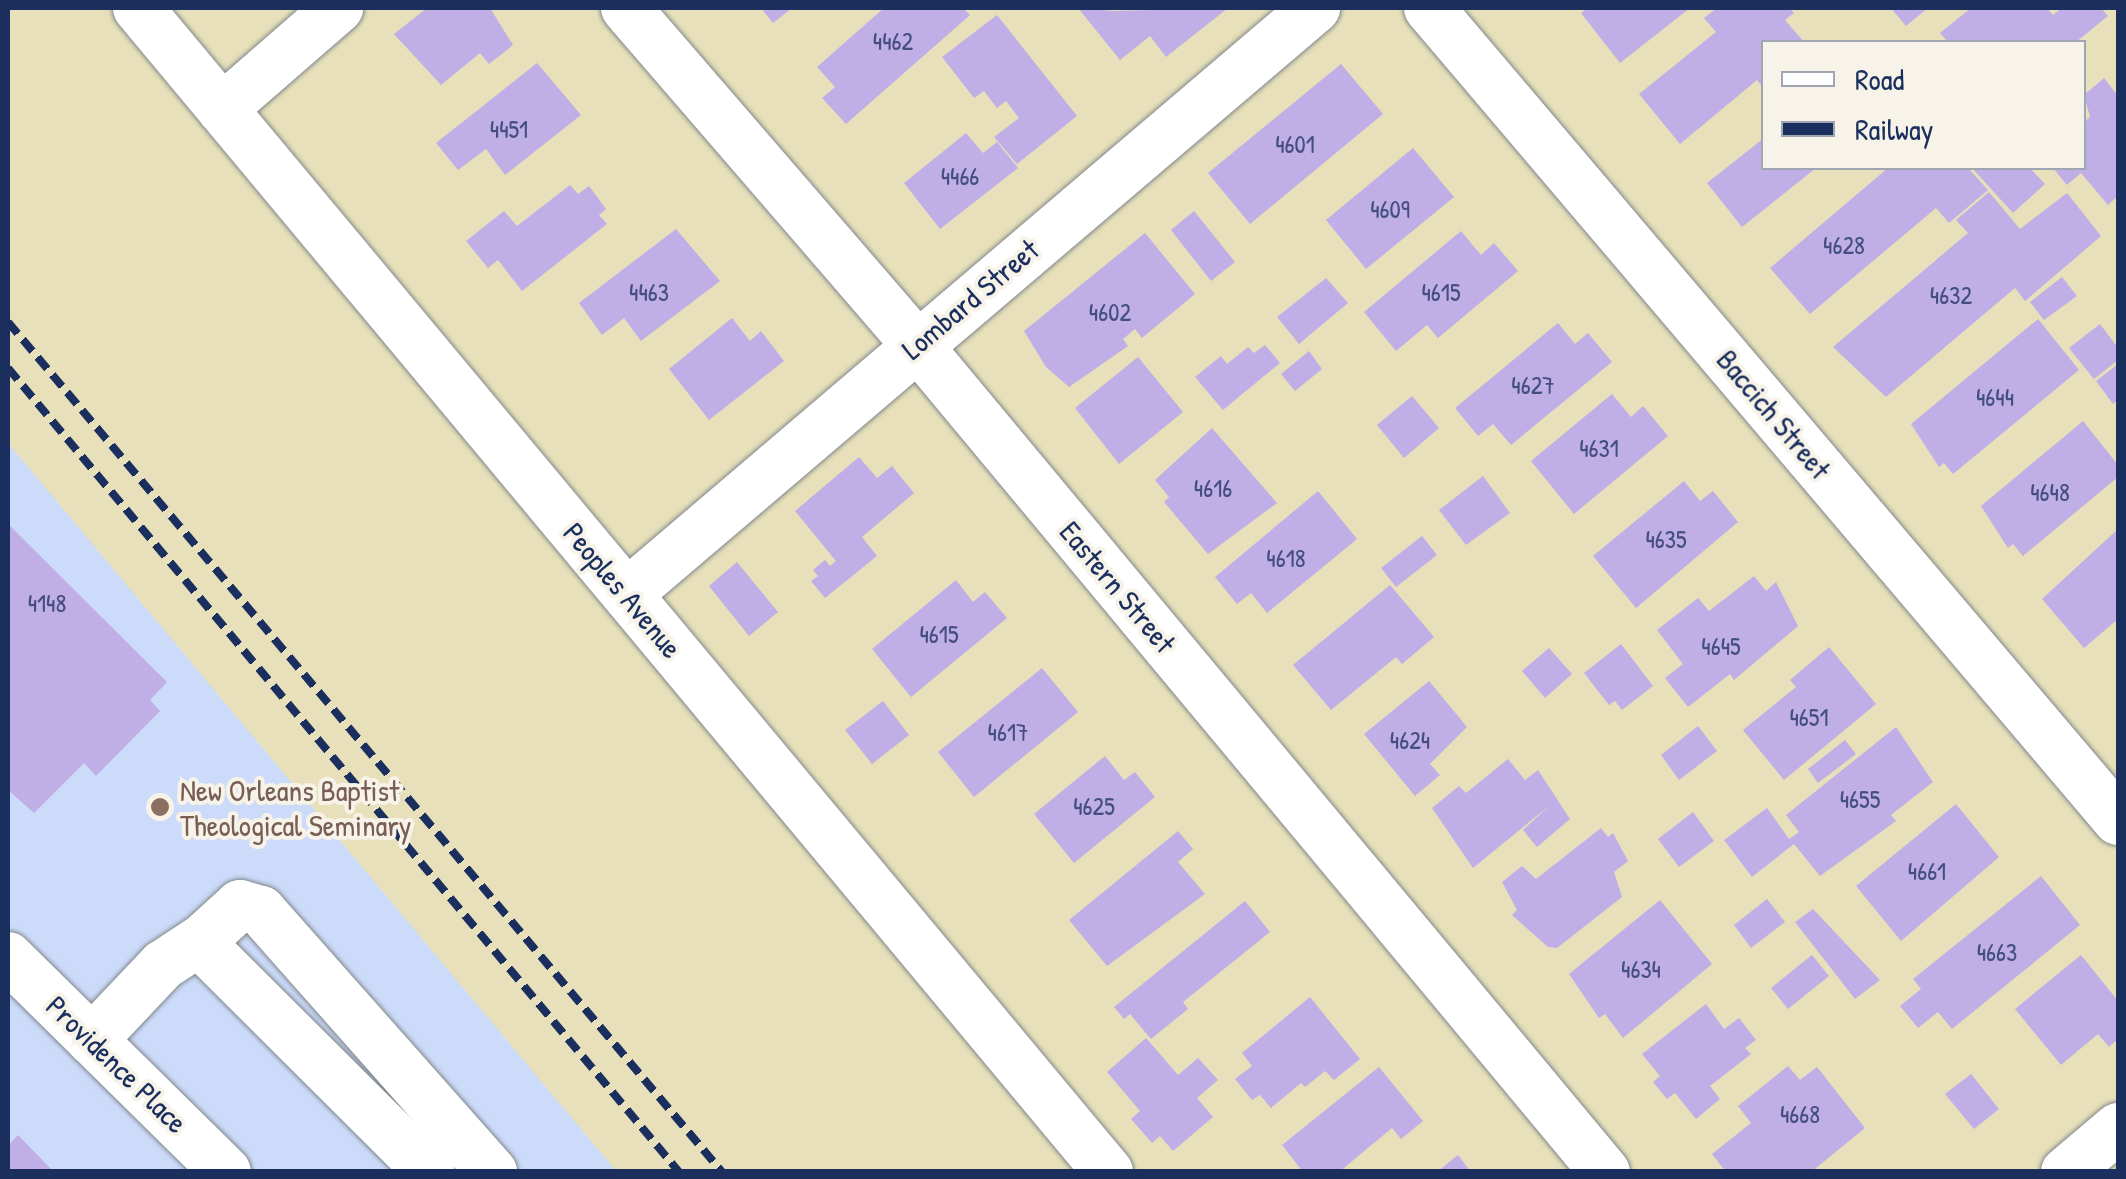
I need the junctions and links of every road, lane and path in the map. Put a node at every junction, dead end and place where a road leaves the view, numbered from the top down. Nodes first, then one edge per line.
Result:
1 (138, 8) edge
2 (338, 8) edge
3 (626, 8) edge
4 (1316, 8) edge
5 (1429, 8) edge
6 (222, 109) junction
7 (916, 344) junction
8 (627, 594) junction
9 (2118, 820) edge
10 (211, 949) junction
11 (11, 967) edge
12 (92, 1040) junction
13 (2118, 1128) edge
14 (226, 1172) edge
15 (430, 1172) edge
16 (492, 1172) edge
17 (1108, 1172) edge
18 (1605, 1172) edge
19 (2066, 1172) edge

1 - 6 street, Peoples Avenue
2 - 6 street
3 - 7 street, Eastern Street
4 - 7 street, Lombard Street
5 - 9 street, Baccich Street
6 - 8 street, Peoples Avenue
7 - 8 street, Lombard Street
7 - 18 street, Eastern Street
8 - 17 street, Peoples Avenue
10 - 12 street
10 - 15 street
10 - 16 street
11 - 12 street, Providence Place
12 - 14 street, Providence Place
13 - 19 street

